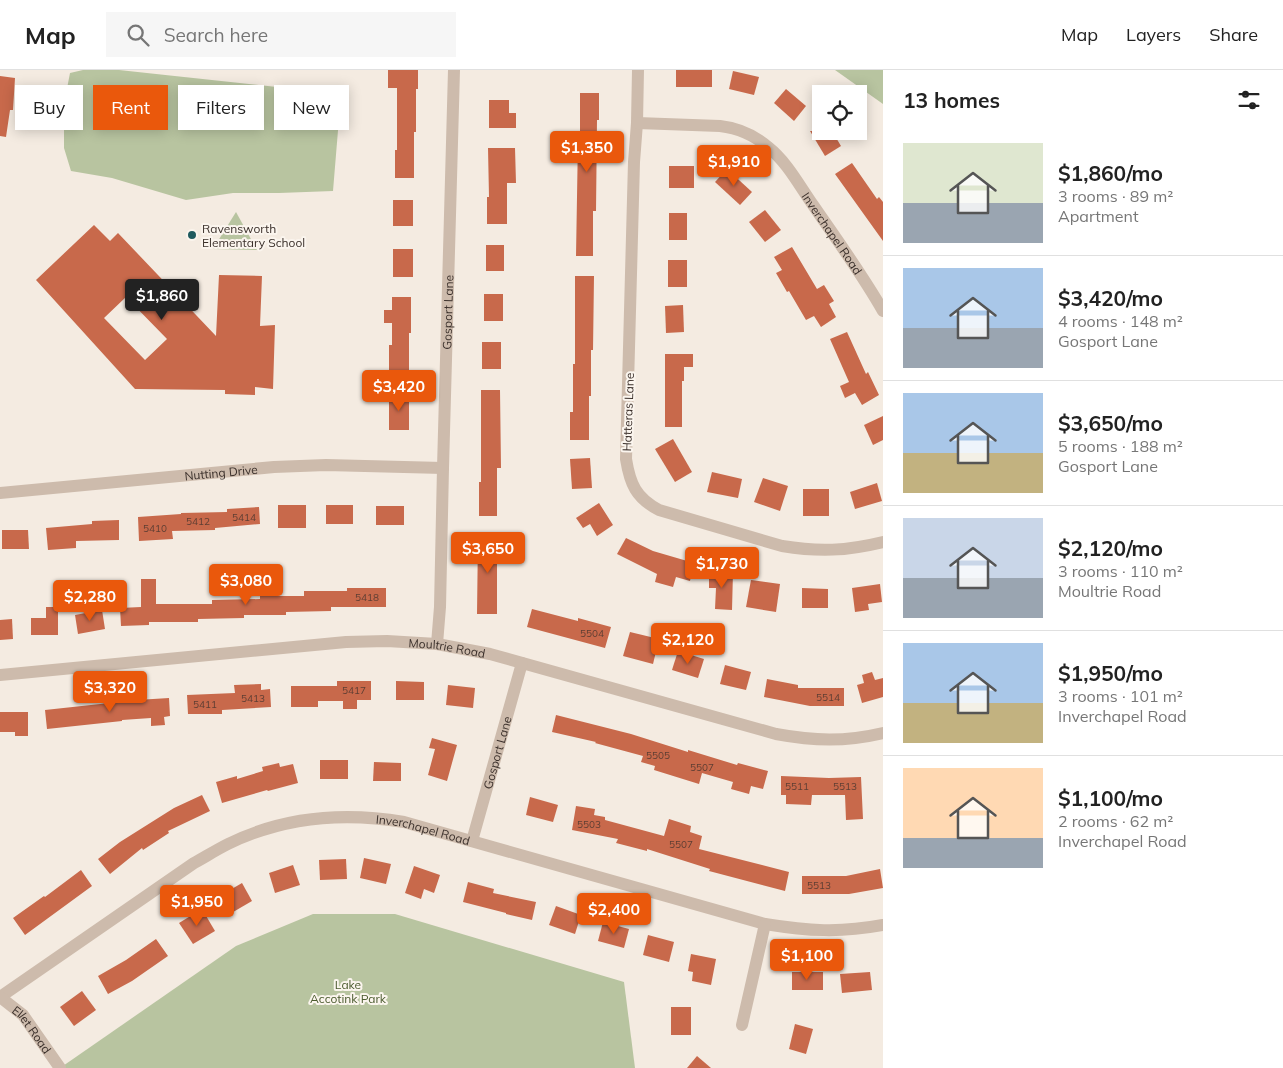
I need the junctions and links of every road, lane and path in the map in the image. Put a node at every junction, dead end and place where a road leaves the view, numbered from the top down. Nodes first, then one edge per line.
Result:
1 (454, 70) edge
2 (638, 70) edge
3 (637, 123) junction
4 (883, 311) edge
5 (443, 468) junction
6 (0, 493) edge
7 (883, 542) edge
8 (437, 644) junction
9 (522, 663) junction
10 (0, 675) edge
11 (883, 733) edge
12 (472, 841) junction
13 (766, 924) junction
14 (883, 925) edge
15 (0, 997) edge
16 (742, 1025) dead end
17 (60, 1068) edge

1 - 5 street, Gosport Lane
2 - 3 street, Hatteras Lane
3 - 4 street, Inverchapel Road
3 - 7 street, Hatteras Lane
5 - 6 street, Nutting Drive
5 - 8 street, Gosport Lane
8 - 9 street, Moultrie Road
8 - 10 street, Moultrie Road
9 - 11 street, Moultrie Road
9 - 12 street, Gosport Lane
12 - 13 street, Inverchapel Road
12 - 15 street, Inverchapel Road
13 - 14 street, Inverchapel Road
13 - 16 street
15 - 17 street, Ellet Road

